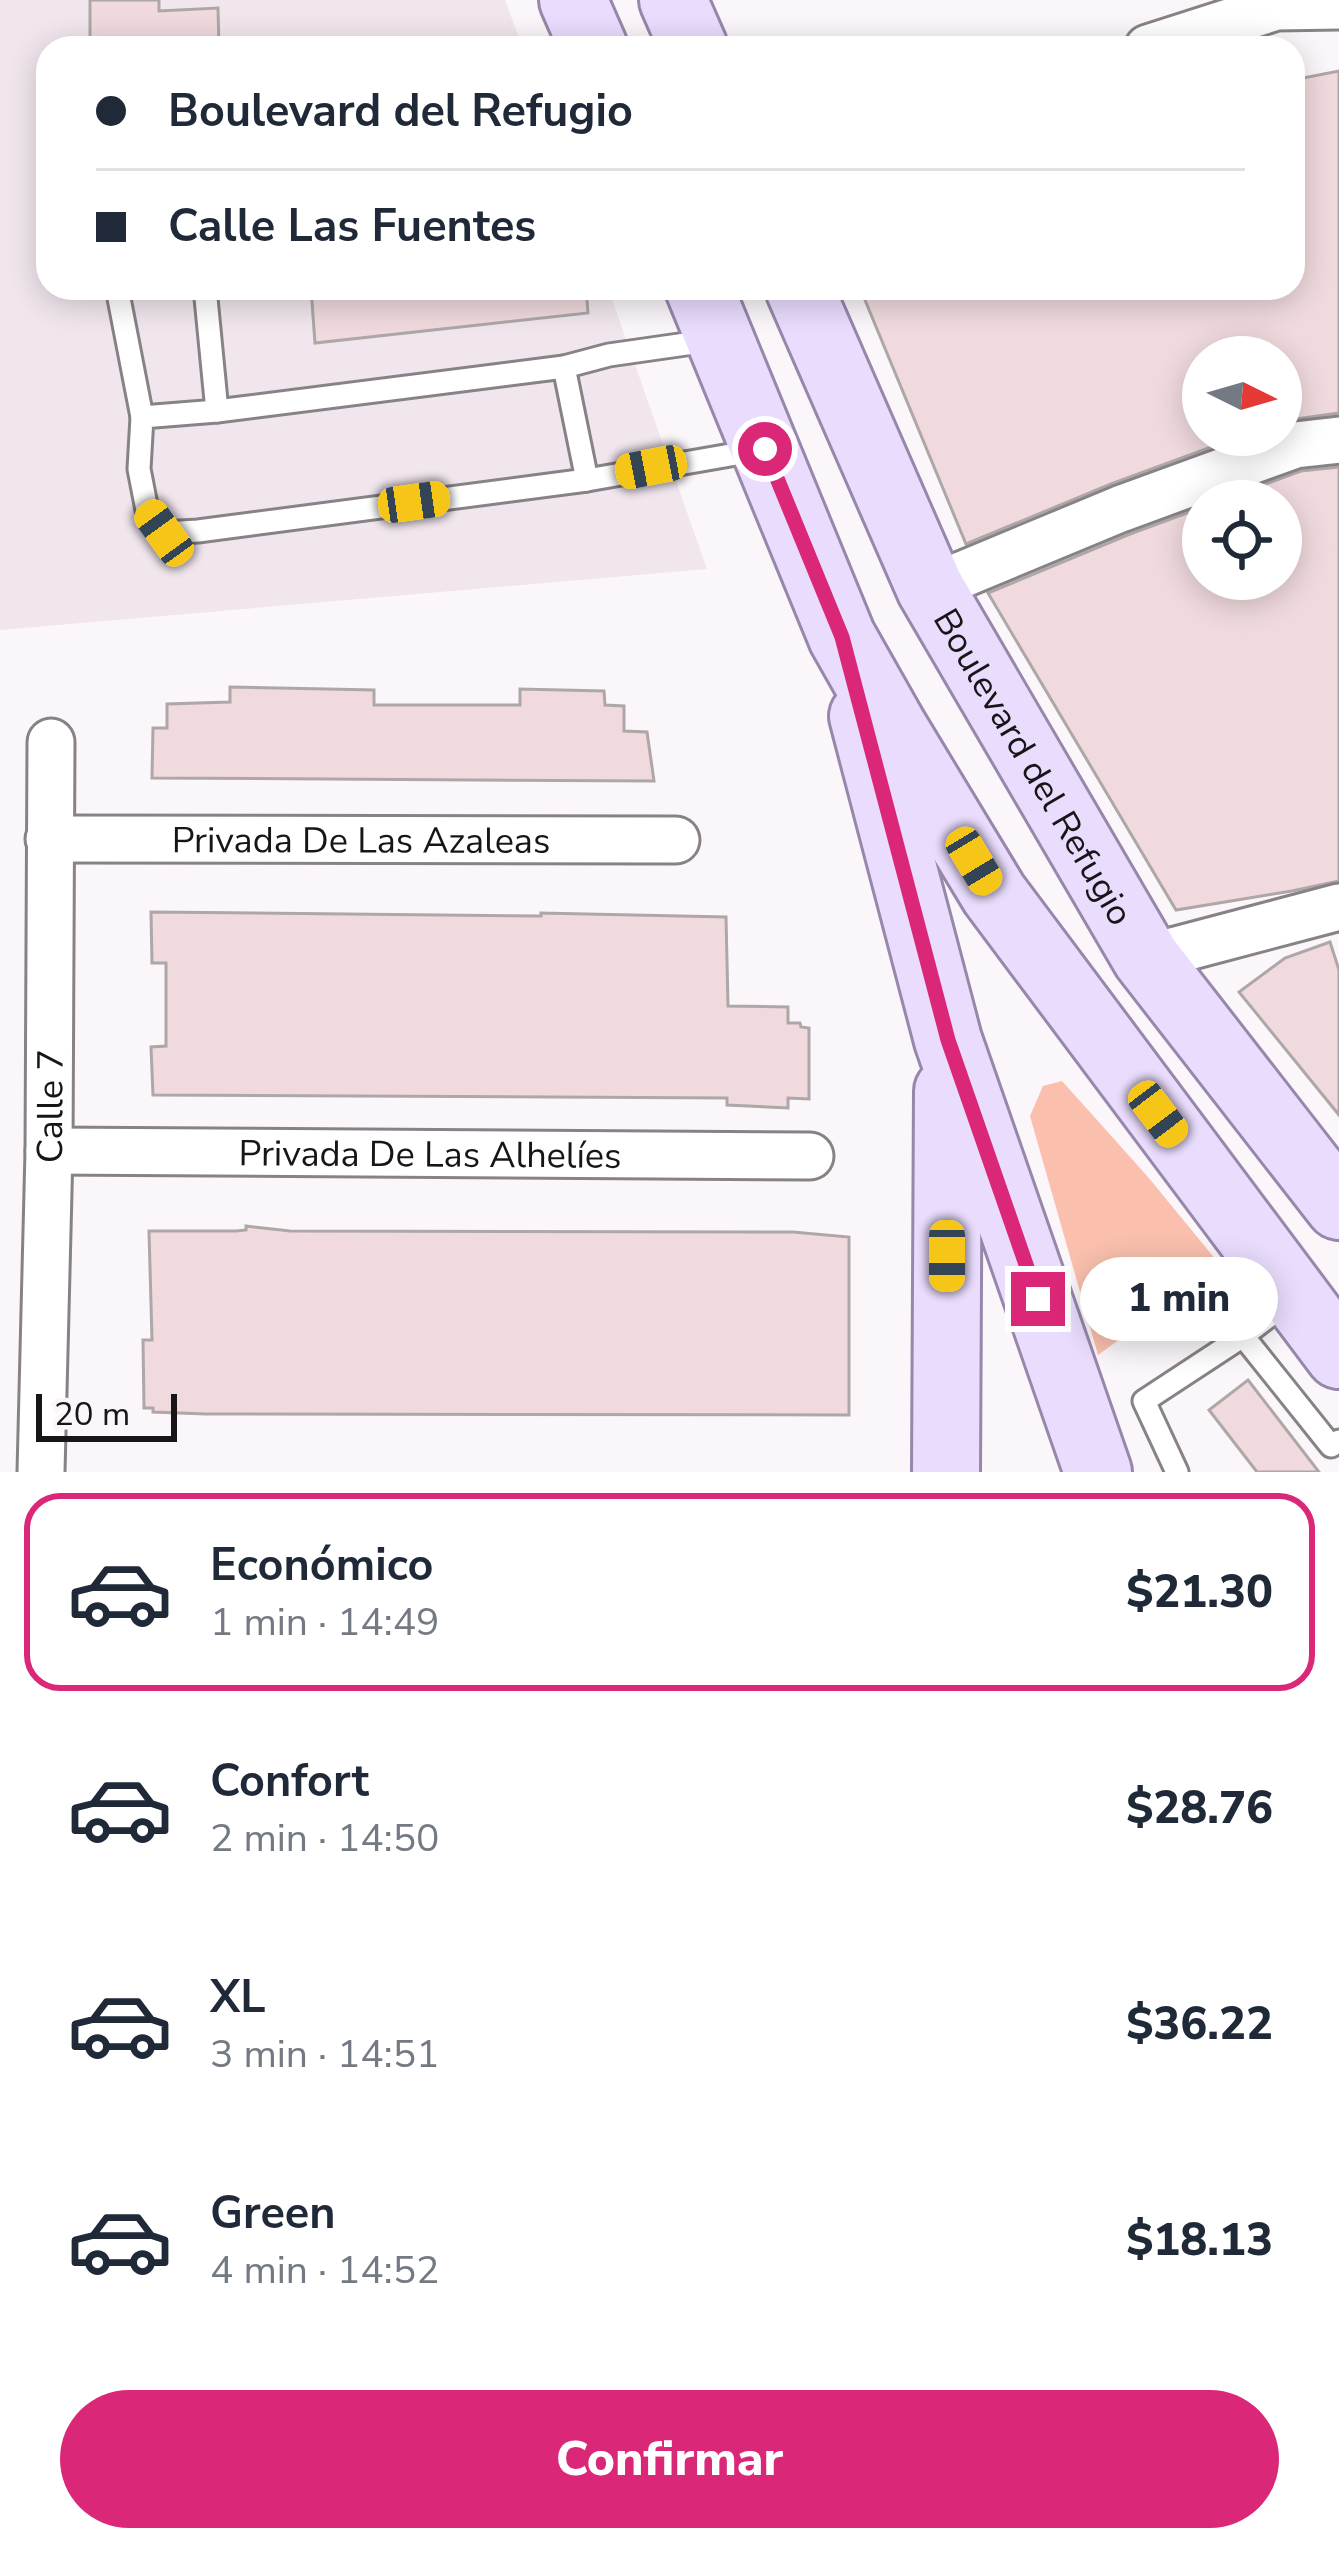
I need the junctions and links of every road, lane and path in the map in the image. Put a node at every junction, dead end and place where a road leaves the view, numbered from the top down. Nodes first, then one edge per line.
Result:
1 (573, 0) edge
2 (674, 0) edge
3 (1339, 6) edge
4 (589, 36) edge
5 (689, 36) edge
6 (1185, 36) edge
7 (119, 300) edge
8 (206, 300) edge
9 (804, 300) edge
10 (710, 314) edge
11 (565, 367) junction
12 (217, 411) junction
13 (142, 417) junction
14 (1339, 440) edge
15 (765, 449) junction
16 (587, 479) junction
17 (930, 588) junction
18 (842, 637) junction
19 (51, 742) dead end
20 (49, 839) junction
21 (676, 840) dead end
22 (1339, 907) edge
23 (1147, 958) junction
24 (948, 1040) junction
25 (49, 1151) junction
26 (809, 1156) dead end
27 (1339, 1206) edge
28 (1294, 1296) junction
29 (1243, 1336) junction
30 (1339, 1355) edge
31 (1336, 1448) edge
32 (41, 1472) edge
33 (946, 1472) edge
34 (1098, 1472) edge
35 (1177, 1472) edge

1 - 4 main road
2 - 5 main road
3 - 6 street
7 - 13 lane
8 - 12 lane
9 - 17 main road, Boulevard del Refugio
10 - 11 lane
10 - 15 main road
11 - 12 lane
11 - 16 lane
12 - 13 lane
13 - 16 lane
14 - 17 street
15 - 16 lane
15 - 18 main road
17 - 23 main road, Boulevard del Refugio
18 - 24 main road
18 - 28 main road
19 - 20 street, Calle 7
20 - 21 street, Privada De Las Azaleas
20 - 25 street, Calle 7
22 - 23 street
23 - 27 main road, Boulevard del Refugio
24 - 33 main road
24 - 34 main road
25 - 26 street, Privada De Las Alhelíes
25 - 32 street, Calle 7
28 - 29 lane
28 - 30 main road
29 - 31 lane
29 - 35 lane

